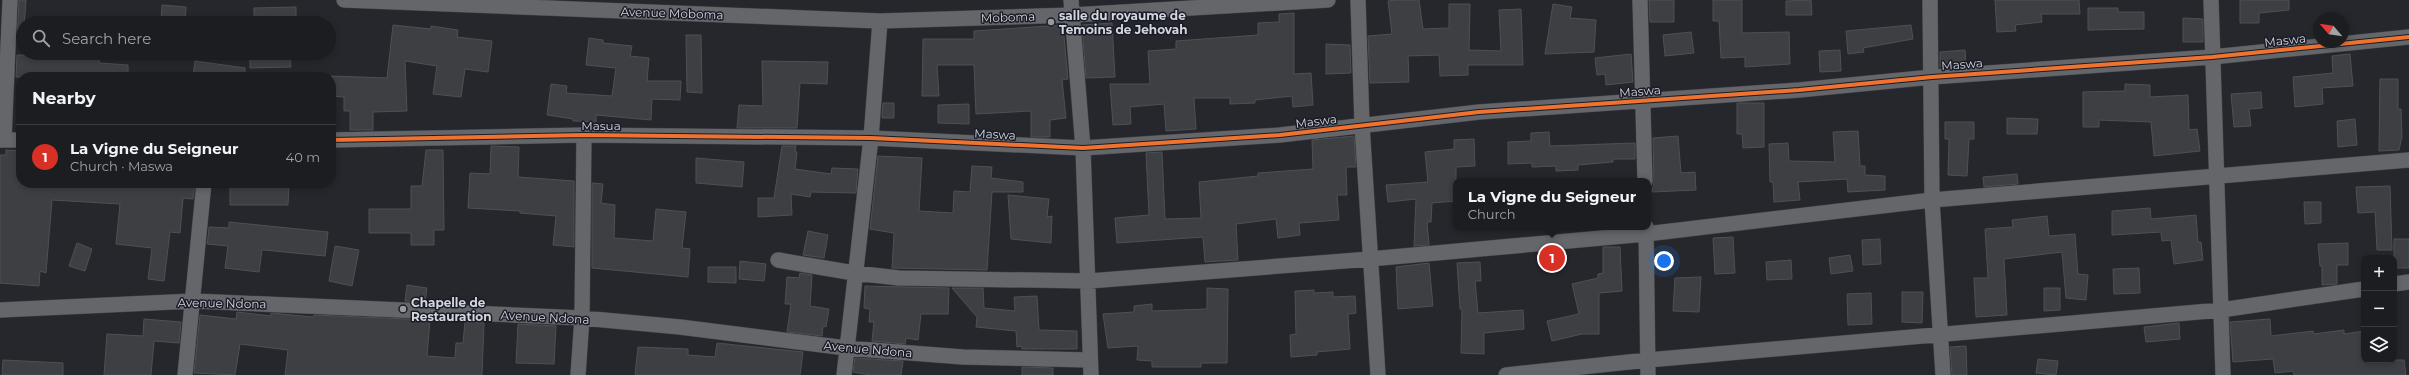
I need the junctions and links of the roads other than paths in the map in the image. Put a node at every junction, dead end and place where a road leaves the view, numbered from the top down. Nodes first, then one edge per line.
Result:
1 (10, 0) edge
2 (344, 0) edge
3 (1071, 0) edge
4 (1328, 0) edge
5 (1358, 0) edge
6 (1640, 0) edge
7 (1930, 0) edge
8 (2211, 0) edge
9 (1072, 15) junction
10 (880, 21) junction
11 (2409, 37) edge
12 (2212, 57) junction
13 (1932, 76) junction
14 (1644, 101) junction
15 (1362, 125) junction
16 (584, 135) junction
17 (871, 138) junction
18 (2, 140) edge
19 (16, 140) edge
20 (336, 140) edge
21 (1083, 148) junction
22 (2409, 160) edge
23 (2216, 175) junction
24 (1645, 178) edge
25 (204, 188) edge
26 (1932, 200) junction
27 (1651, 229) edge
28 (1646, 230) edge
29 (1370, 259) junction
30 (778, 260) dead end
31 (854, 273) junction
32 (1089, 281) junction
33 (2409, 282) edge
34 (2397, 284) edge
35 (2361, 289) edge
36 (194, 301) junction
37 (0, 310) edge
38 (2220, 310) junction
39 (582, 318) junction
40 (1942, 334) junction
41 (846, 348) junction
42 (1090, 368) edge
43 (1648, 368) edge
44 (185, 375) edge
45 (578, 375) edge
46 (844, 375) edge
47 (1378, 375) edge
48 (1506, 375) edge
49 (1943, 375) edge
50 (2223, 375) edge

1 - 18 street
2 - 10 street, Avenue Moboma
3 - 9 street
4 - 9 street, Moboma
5 - 15 street
6 - 14 street
7 - 13 street
8 - 12 street
9 - 10 street, Moboma
9 - 21 street
10 - 17 street
11 - 12 street, Maswa
12 - 13 street, Maswa
12 - 23 street
13 - 14 street, Maswa
13 - 26 street
14 - 15 street, Maswa
14 - 24 street
15 - 21 street, Maswa
15 - 29 street
16 - 17 street, Masua
16 - 20 street, Masua
16 - 39 street
17 - 21 street, Maswa
17 - 31 street
18 - 19 street
21 - 32 street
22 - 23 street
23 - 26 street
23 - 38 street
25 - 36 street
26 - 27 street
26 - 40 street
28 - 29 street
28 - 43 street
29 - 32 street
29 - 47 street
30 - 31 street
31 - 32 street
31 - 41 street
32 - 42 street
33 - 34 street
35 - 38 street
36 - 37 street, Avenue Ndona
36 - 39 street, Avenue Ndona
36 - 44 street
38 - 40 street
38 - 50 street
39 - 41 street, Avenue Ndona
39 - 45 street
40 - 43 street
40 - 49 street
41 - 42 street, Avenue Ndona
41 - 46 street
43 - 48 street

